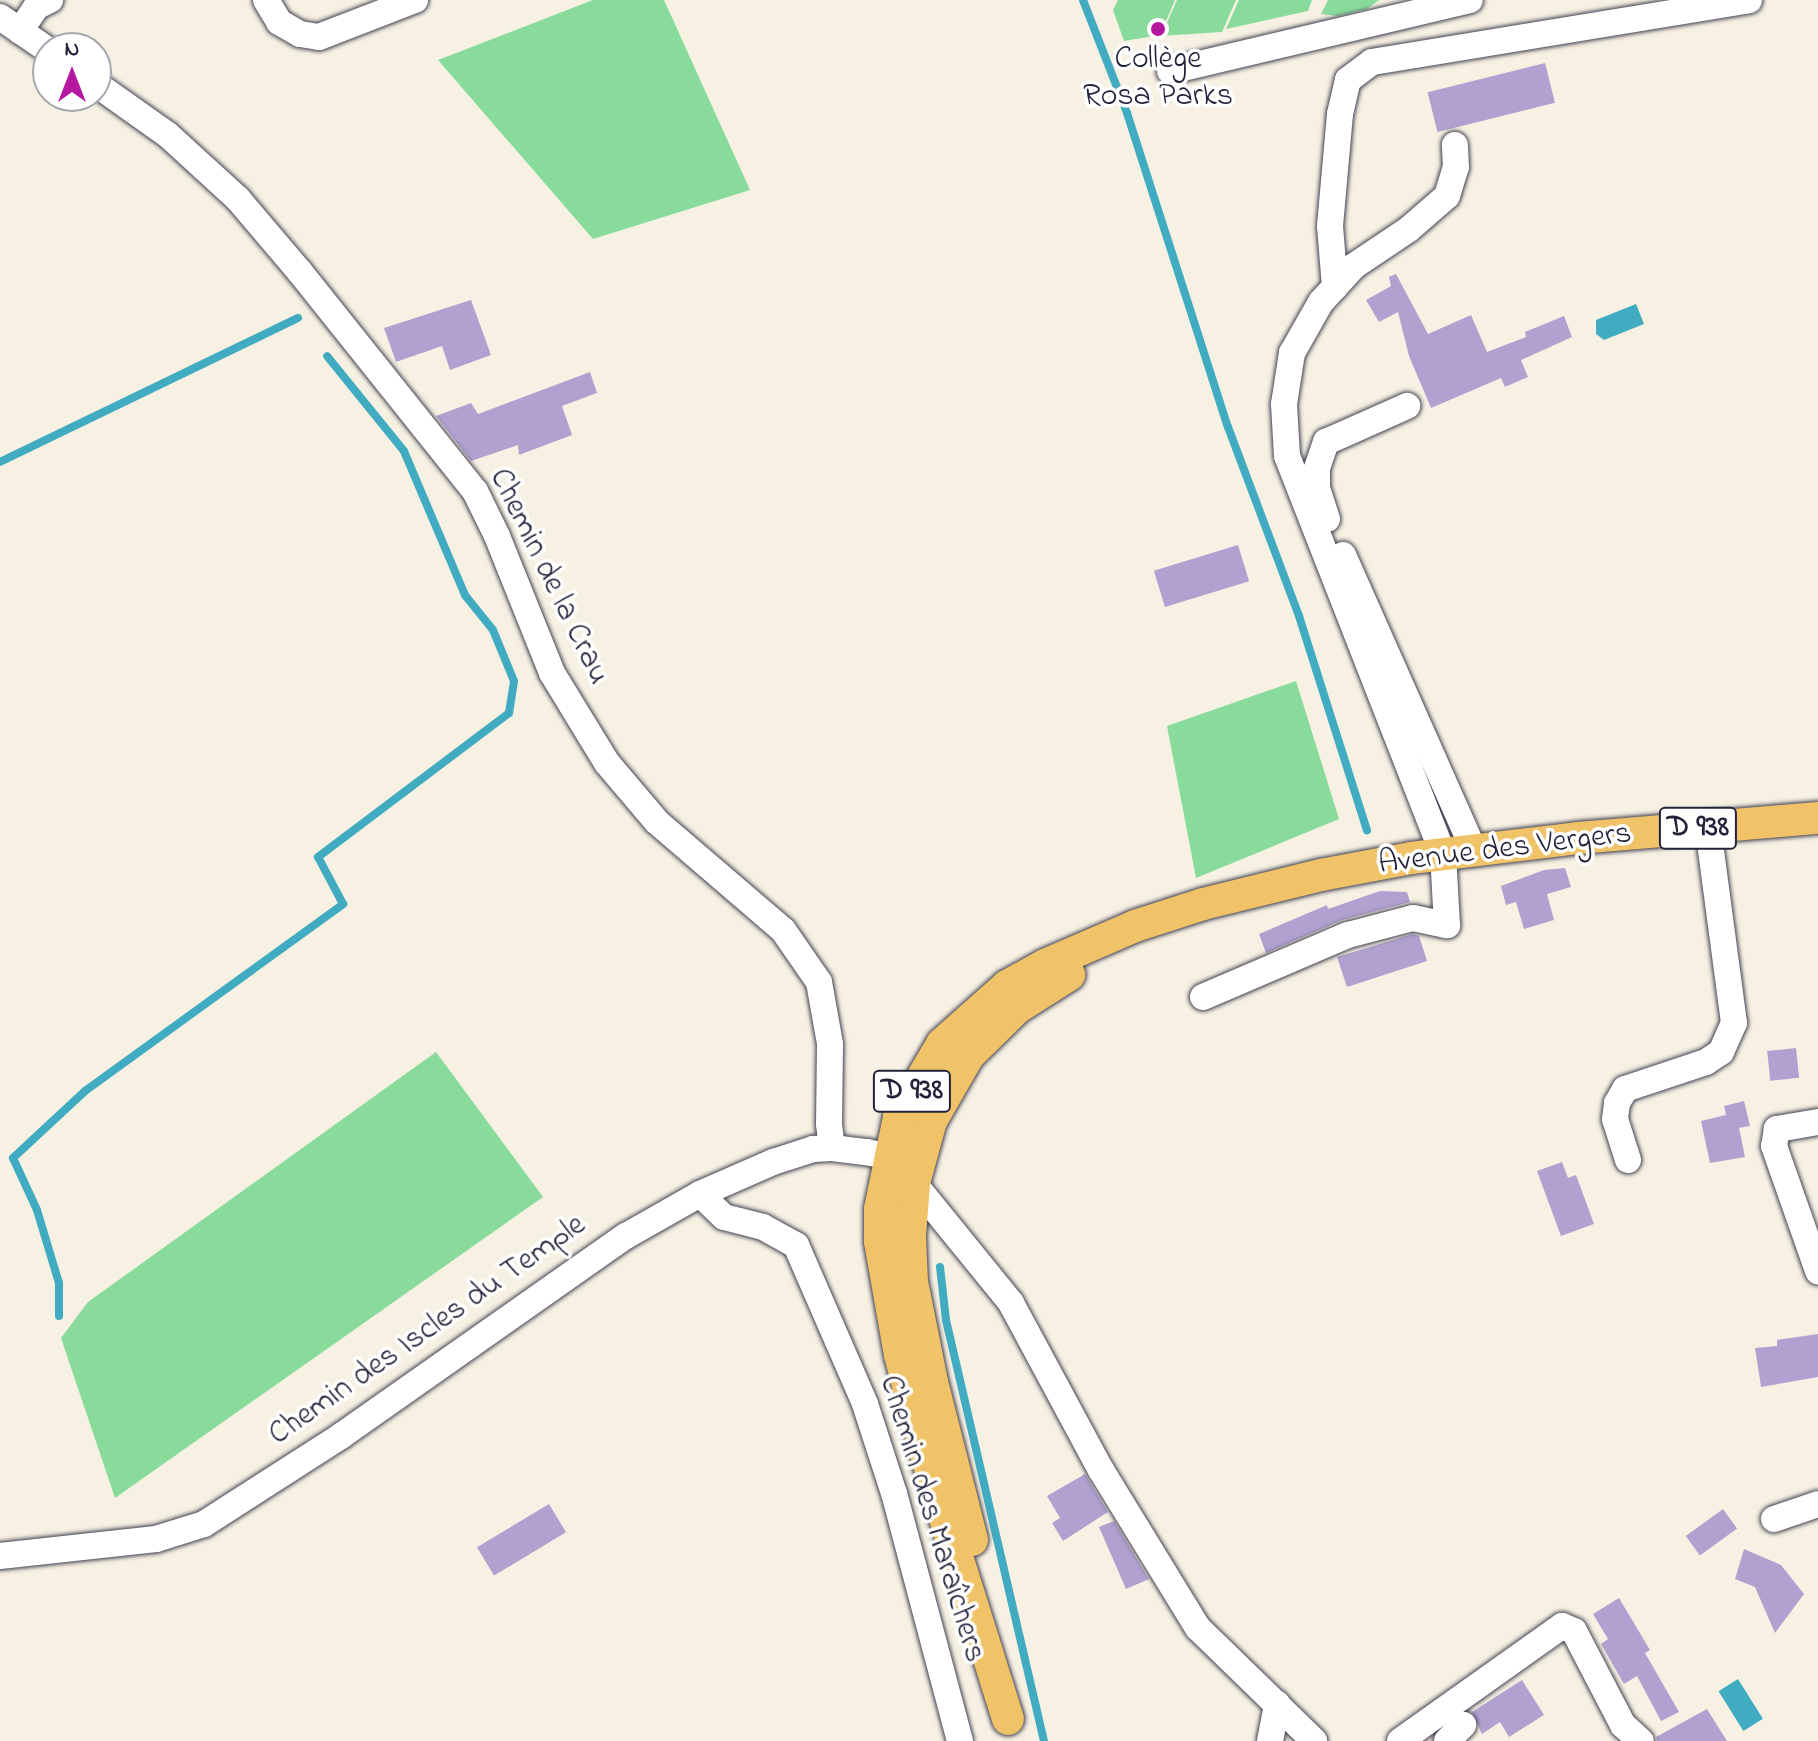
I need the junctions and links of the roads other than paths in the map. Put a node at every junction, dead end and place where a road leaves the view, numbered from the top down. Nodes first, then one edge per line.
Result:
1 (50, 0) edge
2 (266, 0) edge
3 (415, 0) edge
4 (1470, 0) edge
5 (1749, 0) edge
6 (1387, 11) edge
7 (10, 24) edge
8 (32, 39) edge
9 (1170, 71) dead end
10 (112, 95) edge
11 (1455, 145) dead end
12 (1335, 287) junction
13 (1407, 406) dead end
14 (1818, 818) edge
15 (1708, 827) junction
16 (1458, 852) junction
17 (1242, 896) junction
18 (1203, 997) dead end
19 (931, 1121) junction
20 (1818, 1122) edge
21 (832, 1148) junction
22 (889, 1157) junction
23 (1628, 1160) dead end
24 (914, 1183) junction
25 (700, 1194) junction
26 (1818, 1271) edge
27 (1818, 1504) edge
28 (1774, 1519) dead end
29 (0, 1556) edge
30 (1277, 1704) junction
31 (1011, 1730) edge
32 (960, 1741) edge
33 (1270, 1741) edge
34 (1314, 1741) edge
35 (1400, 1741) edge
36 (1641, 1741) edge

1 - 7 street
2 - 3 street
4 - 6 street
5 - 12 street
6 - 9 street
7 - 8 street
10 - 21 street, Chemin de la Crau
11 - 12 street
12 - 16 street
13 - 16 street
14 - 15 main road, Avenue des Vergers / D 938
15 - 16 main road, Avenue des Vergers / D 938
15 - 23 street
16 - 17 main road, Avenue des Vergers / D 938
16 - 18 street
17 - 19 main road, D 938
17 - 22 main road, D 938
19 - 22 street
19 - 24 main road, D 938
20 - 26 street
21 - 22 street, Chemin des Iscles du Temple
21 - 25 street, Chemin des Iscles du Temple
22 - 24 street
22 - 31 main road, D 938
24 - 30 street
24 - 31 main road, D 938
25 - 29 street, Chemin des Iscles du Temple
25 - 32 street, Chemin des Maraîchers
27 - 28 street
30 - 33 street
30 - 34 street
35 - 36 street

